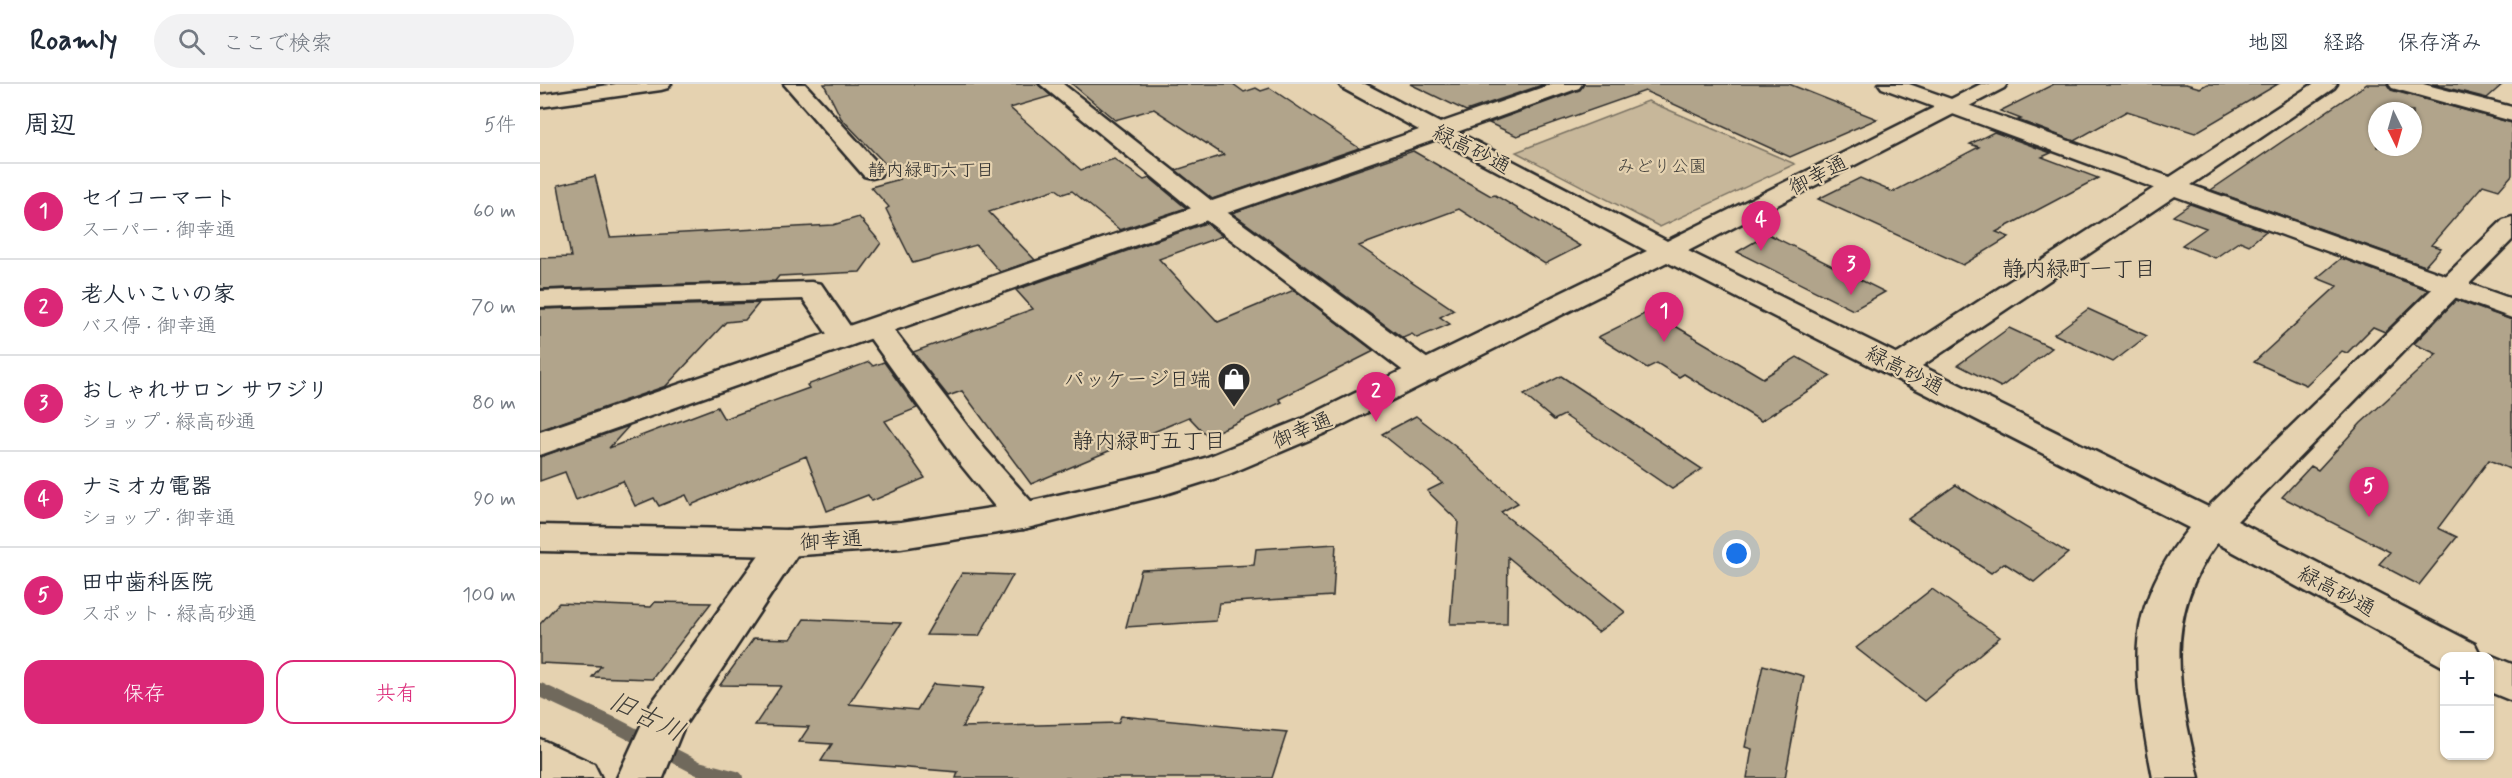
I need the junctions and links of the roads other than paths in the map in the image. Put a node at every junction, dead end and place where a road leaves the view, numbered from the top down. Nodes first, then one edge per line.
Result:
1 (661, 84) edge
2 (794, 84) edge
3 (1050, 84) edge
4 (1349, 84) edge
5 (1572, 84) edge
6 (1889, 84) edge
7 (1997, 84) edge
8 (2327, 84) edge
9 (2399, 84) edge
10 (593, 89) edge
11 (540, 101) edge
12 (1952, 107) junction
13 (2512, 114) edge
14 (1438, 132) junction
15 (872, 171) dead end
16 (2170, 186) junction
17 (1208, 210) junction
18 (2512, 225) edge
19 (1667, 251) junction
20 (2450, 287) junction
21 (540, 299) edge
22 (2512, 309) edge
23 (877, 327) junction
24 (844, 338) junction
25 (1899, 367) junction
26 (1425, 372) junction
27 (540, 444) edge
28 (1023, 516) junction
29 (2212, 524) junction
30 (546, 542) edge
31 (787, 543) junction
32 (2451, 652) edge
33 (2494, 674) edge
34 (2512, 684) edge
35 (540, 758) edge
36 (579, 778) edge
37 (640, 778) edge
38 (2176, 778) edge

1 - 10 street
2 - 15 street
3 - 17 street
4 - 14 street, 緑高砂通
5 - 14 street
6 - 12 street
7 - 12 street, 御幸通
8 - 16 street
9 - 13 street
10 - 11 street
12 - 16 street
12 - 19 street, 御幸通
14 - 17 street
14 - 19 street, 緑高砂通
16 - 20 street
16 - 25 street
17 - 23 street
17 - 26 street
18 - 20 street
19 - 25 street, 緑高砂通
19 - 26 street, 御幸通
20 - 22 street
20 - 29 street
21 - 24 street
23 - 24 street
23 - 28 street
24 - 27 street
25 - 29 street, 緑高砂通
26 - 28 street, 御幸通
28 - 31 street, 御幸通
29 - 32 street, 緑高砂通
29 - 38 street
30 - 31 street, 御幸通
31 - 37 street
33 - 34 street
35 - 36 street

